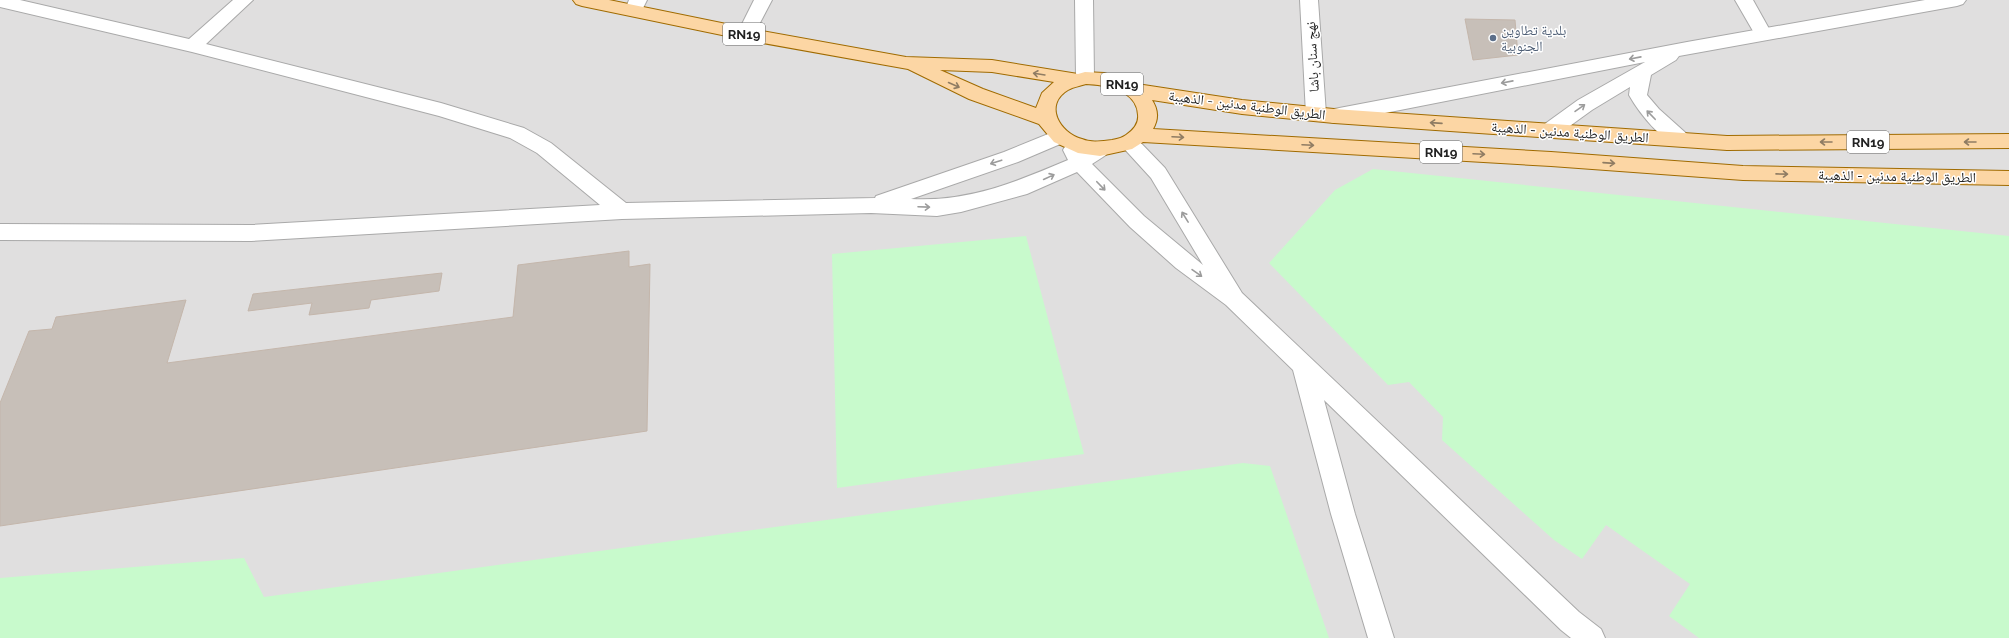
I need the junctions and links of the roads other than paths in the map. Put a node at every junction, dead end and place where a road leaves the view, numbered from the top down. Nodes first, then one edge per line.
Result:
1 (244, 0) edge
2 (582, 0) edge
3 (763, 0) edge
4 (1084, 0) edge
5 (1309, 0) edge
6 (1744, 0) edge
7 (1957, 0) edge
8 (0, 1) edge
9 (636, 5) edge
10 (746, 34) junction
11 (1763, 34) junction
12 (192, 46) junction
13 (1687, 48) junction
14 (906, 63) junction
15 (1642, 73) junction
16 (1081, 79) junction
17 (1133, 90) junction
18 (1325, 115) junction
19 (1046, 119) junction
20 (1549, 131) junction
21 (1134, 139) junction
22 (1064, 140) junction
23 (1681, 140) junction
24 (2009, 141) edge
25 (1099, 150) junction
26 (1552, 159) junction
27 (1079, 163) junction
28 (2009, 178) edge
29 (871, 205) junction
30 (622, 211) junction
31 (0, 232) edge
32 (1234, 299) junction
33 (1303, 366) junction
34 (1381, 638) edge
35 (1592, 638) edge

1 - 12 street
2 - 9 main road, RN19
3 - 10 street
4 - 16 street
5 - 18 street, نهج سنان باشا
6 - 11 street
7 - 11 street
8 - 12 street
9 - 10 main road, RN19
10 - 14 main road, RN19
11 - 13 street
12 - 30 street
13 - 15 street
13 -> 18 street
16 -> 14 main road, RN19
14 -> 19 main road, RN19
20 -> 15 street
23 -> 15 street
16 - 17 main road, RN19
16 - 19 main road, RN19
17 - 18 main road, الطريق الوطنية مدنين - الذهيبة / RN19
17 - 21 main road, RN19
20 -> 18 main road, الطريق الوطنية مدنين - الذهيبة / RN19
19 - 22 main road
20 - 23 main road, الطريق الوطنية مدنين - الذهيبة / RN19
20 - 26 main road
21 - 25 main road, RN19
21 -> 26 main road, الطريق الوطنية مدنين - الذهيبة / RN19
32 -> 21 street
22 - 25 main road, RN19
22 - 27 street
22 -> 29 street
24 -> 23 main road, الطريق الوطنية مدنين - الذهيبة / RN19
25 - 27 street
26 -> 28 main road, الطريق الوطنية مدنين - الذهيبة / RN19
29 -> 27 street
27 -> 32 street
29 - 30 street
30 - 31 street
32 - 33 street
33 - 34 street
33 - 35 street

